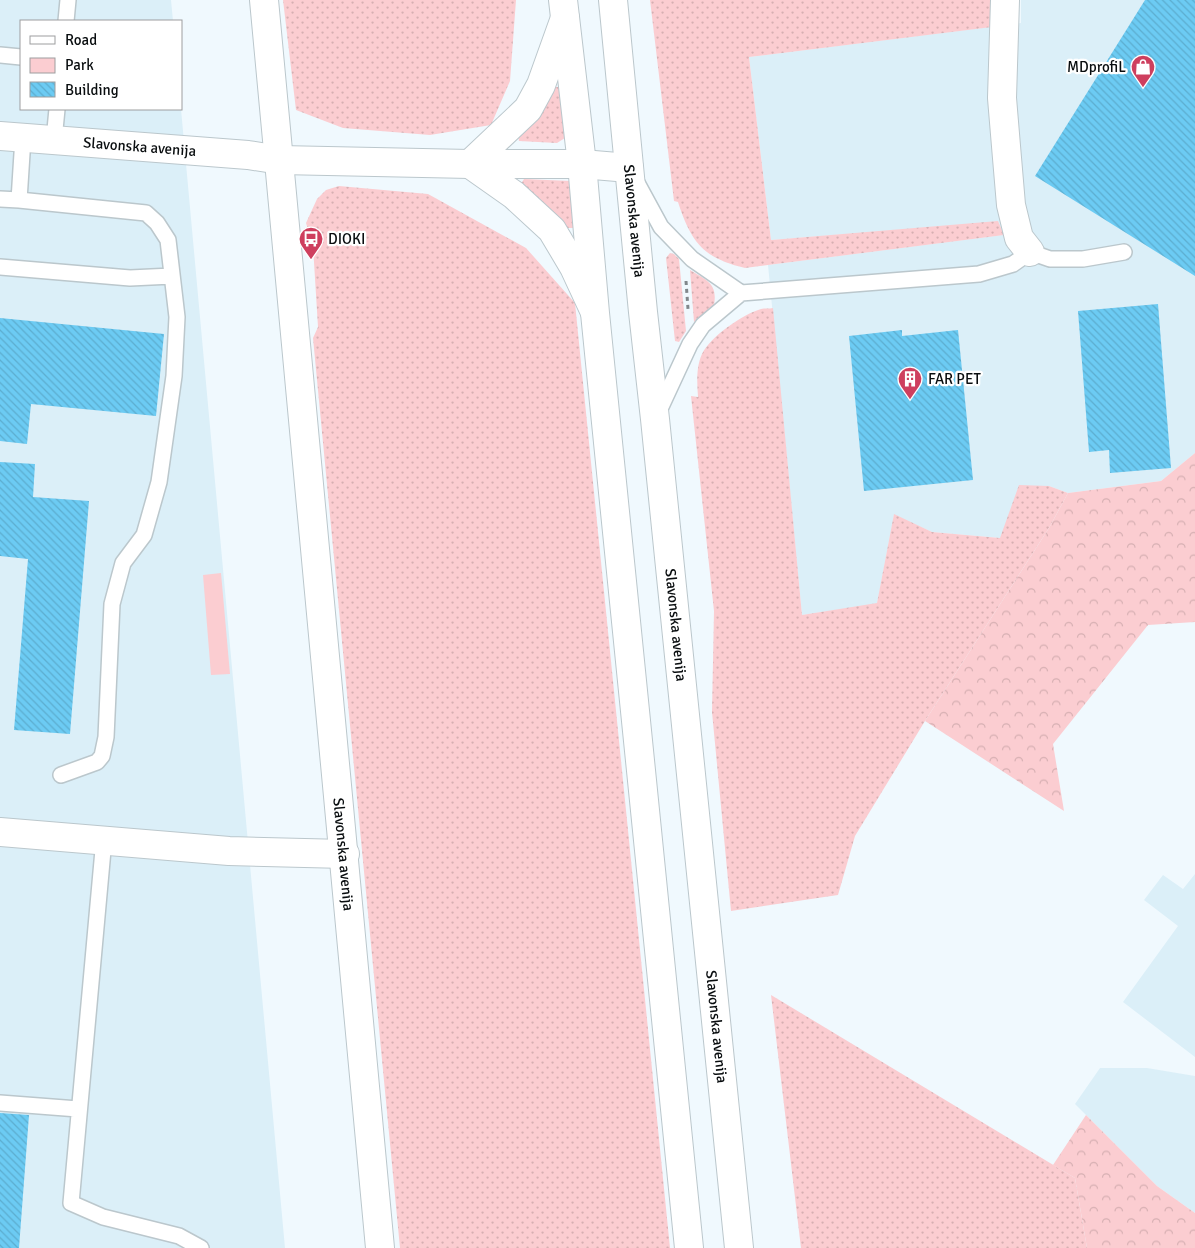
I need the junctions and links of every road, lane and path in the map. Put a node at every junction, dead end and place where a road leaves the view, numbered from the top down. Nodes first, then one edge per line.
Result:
1 (68, 0) edge
2 (264, 0) edge
3 (613, 0) edge
4 (1005, 0) edge
5 (564, 9) edge
6 (66, 20) edge
7 (0, 56) edge
8 (20, 57) edge
9 (57, 110) edge
10 (11, 137) edge
11 (54, 140) junction
12 (280, 160) junction
13 (470, 164) junction
14 (582, 164) junction
15 (629, 168) junction
16 (0, 199) edge
17 (19, 200) junction
18 (1030, 252) junction
19 (1124, 252) dead end
20 (0, 266) edge
21 (685, 274) dead end
22 (172, 276) junction
23 (740, 293) junction
24 (595, 313) junction
25 (689, 318) dead end
26 (655, 419) junction
27 (61, 775) dead end
28 (0, 832) edge
29 (104, 839) junction
30 (344, 854) junction
31 (0, 1103) edge
32 (78, 1109) junction
33 (201, 1248) edge
34 (380, 1248) edge
35 (690, 1248) edge
36 (739, 1248) edge

1 - 6 lane
2 - 12 street, Slavonska avenija
3 - 15 street, Slavonska avenija
4 - 18 street
5 - 13 street
5 - 14 street
7 - 8 lane
9 - 11 lane
10 - 11 street, Slavonska avenija
10 - 17 lane
11 - 12 street, Slavonska avenija
12 - 13 street, Slavonska avenija
12 - 30 street, Slavonska avenija
13 - 14 street, Slavonska avenija
13 - 24 street
14 - 15 street, Slavonska avenija
14 - 24 street
15 - 23 lane
15 - 26 street, Slavonska avenija
16 - 17 lane
17 - 22 lane
18 - 19 lane
18 - 23 lane
20 - 22 lane
21 - 25 path
22 - 27 lane
23 - 26 lane
24 - 35 street
26 - 36 street, Slavonska avenija
28 - 29 street
29 - 30 street
29 - 32 lane
30 - 34 street, Slavonska avenija
31 - 32 lane
32 - 33 lane

